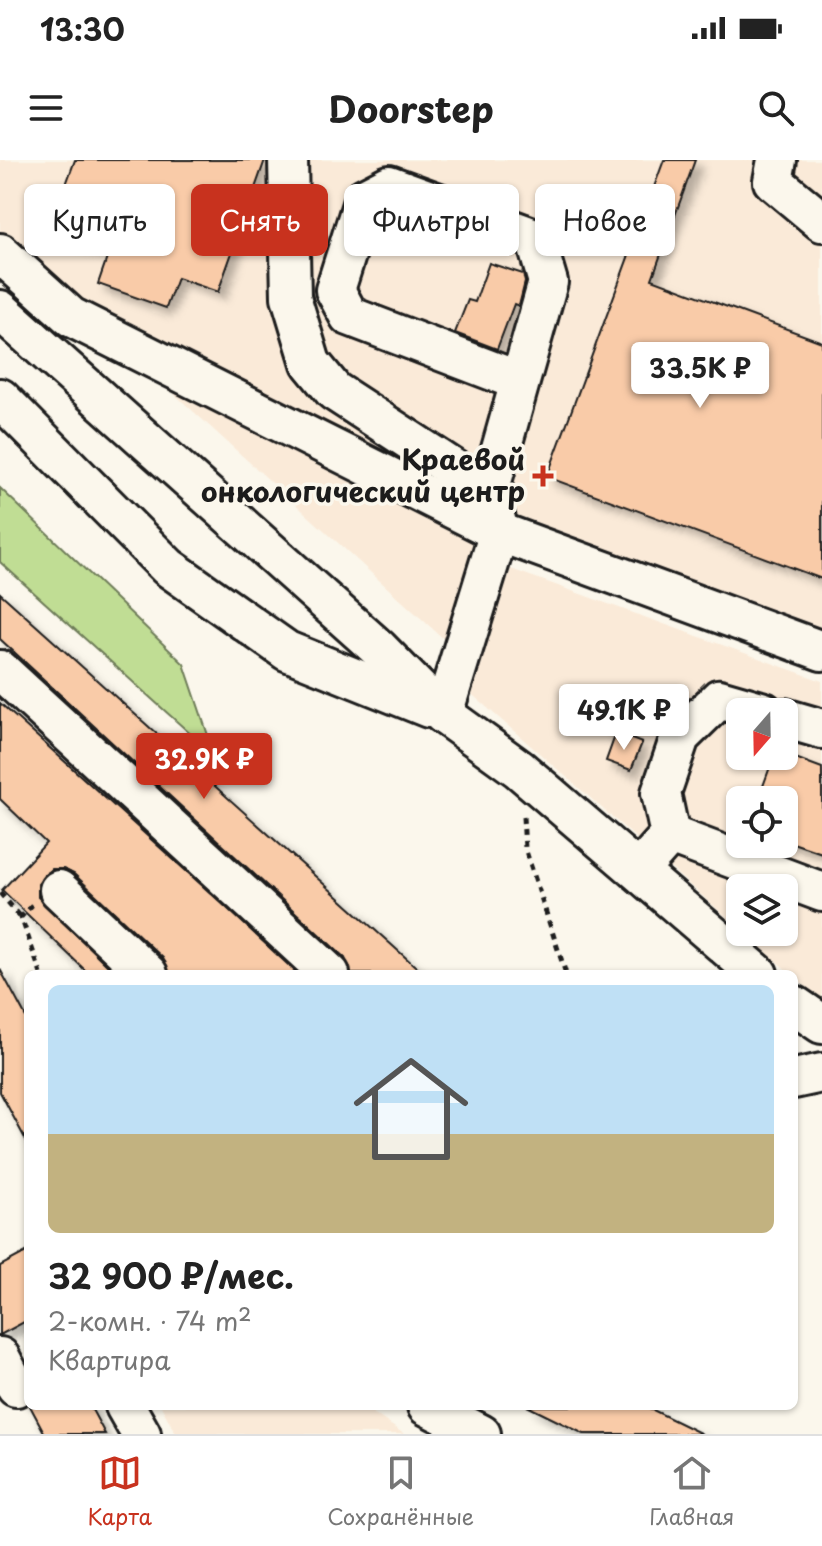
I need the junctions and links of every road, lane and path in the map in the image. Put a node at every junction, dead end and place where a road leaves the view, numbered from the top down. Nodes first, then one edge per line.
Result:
1 (288, 160) edge
2 (777, 160) edge
3 (822, 222) edge
4 (0, 253) edge
5 (0, 310) edge
6 (519, 381) junction
7 (0, 398) edge
8 (489, 492) junction
9 (499, 532) junction
10 (822, 651) edge
11 (0, 670) edge
12 (726, 701) edge
13 (443, 714) junction
14 (798, 722) edge
15 (822, 729) edge
16 (519, 769) junction
17 (670, 835) junction
18 (639, 870) junction
19 (59, 890) joint
20 (822, 892) edge
21 (0, 893) edge
22 (21, 917) junction
23 (40, 970) edge
24 (144, 970) edge
25 (326, 970) edge
26 (565, 970) edge
27 (753, 970) edge
28 (798, 1008) edge
29 (822, 1024) edge
30 (822, 1073) edge
31 (798, 1078) edge
32 (127, 1410) edge
33 (435, 1410) edge
34 (141, 1434) edge
35 (481, 1434) edge

1 - 8 lane
2 - 3 lane
4 - 9 lane
5 - 13 lane
6 - 6 lane
6 - 8 lane
7 - 13 lane
8 - 9 lane
9 - 10 lane
9 - 13 lane
11 - 25 lane
12 - 17 lane
13 - 16 lane
14 - 15 lane
16 - 18 lane
16 - 26 path
17 - 18 lane
17 - 20 lane
18 - 27 lane
19 - 22 path
19 - 24 lane
21 - 22 path
22 - 23 path
28 - 29 lane
30 - 31 lane
32 - 34 lane
33 - 35 lane

